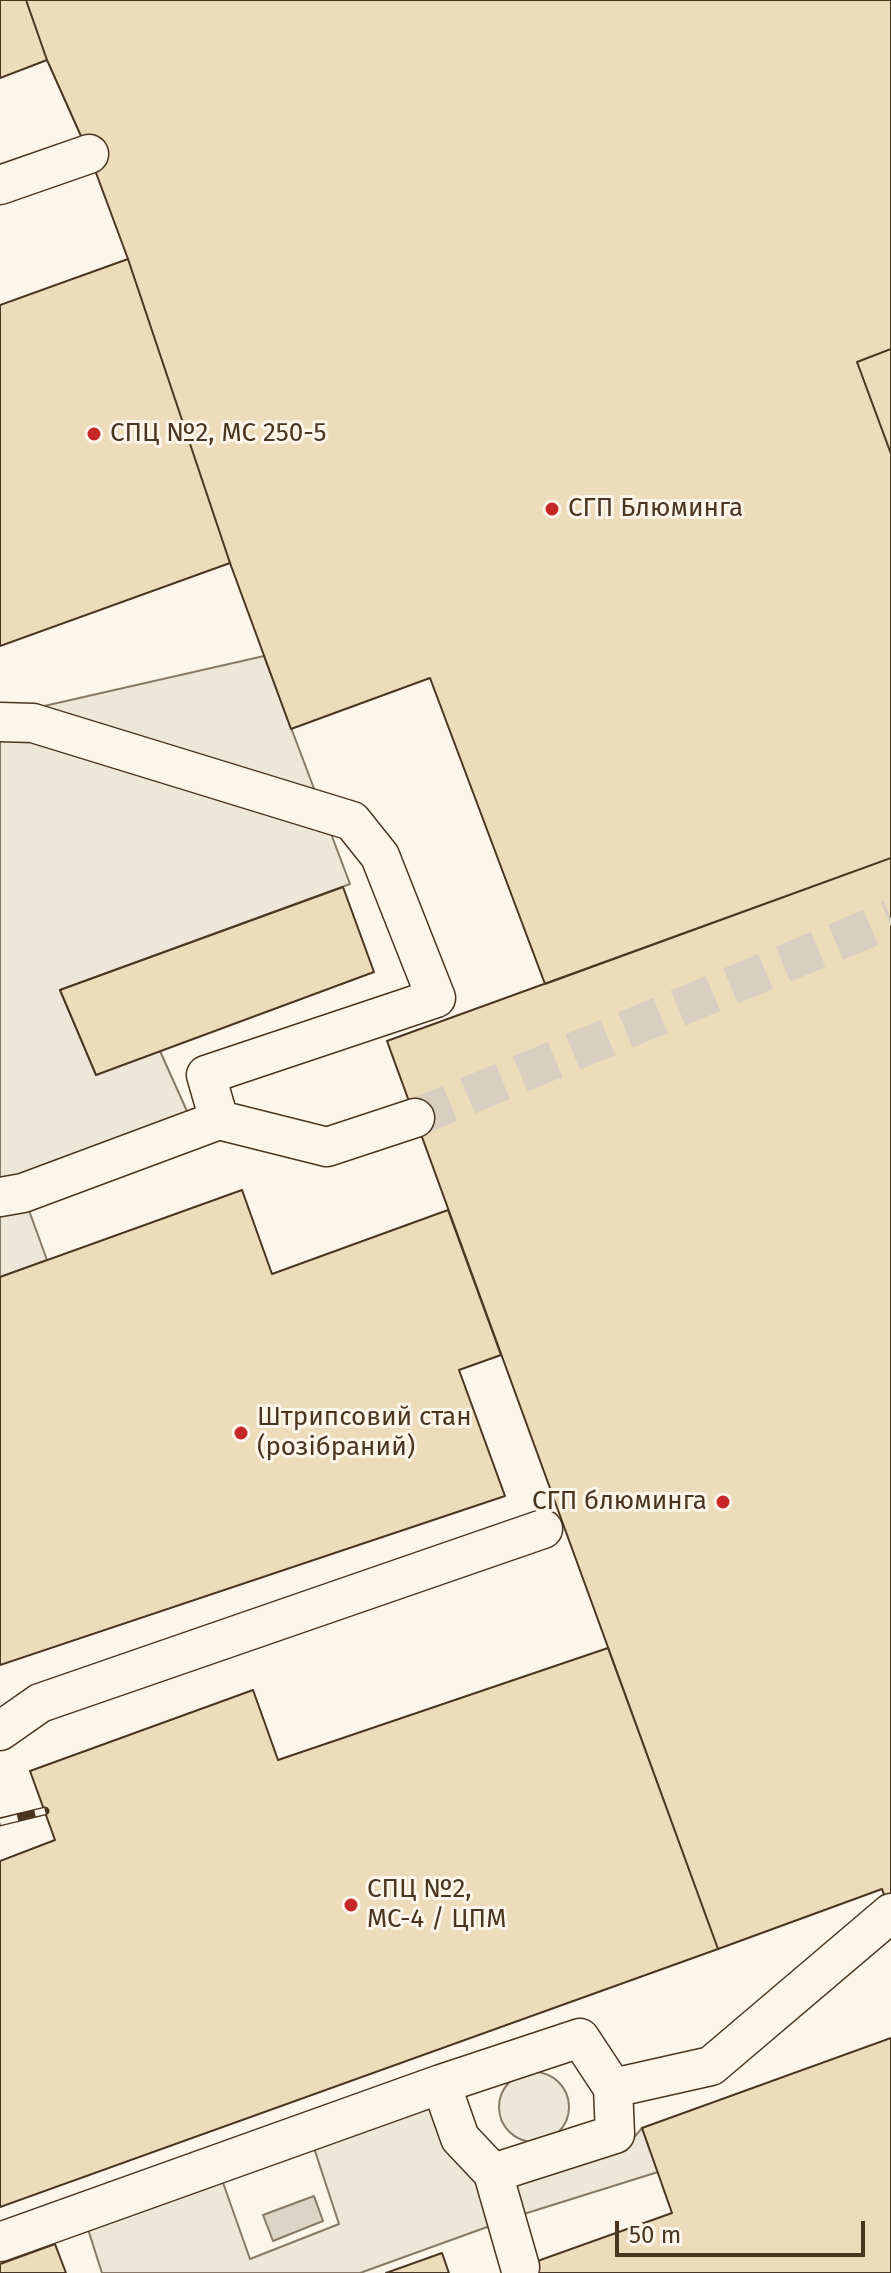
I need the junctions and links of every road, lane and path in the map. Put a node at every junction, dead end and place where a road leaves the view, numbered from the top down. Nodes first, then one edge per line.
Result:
1 (89, 154) dead end
2 (0, 185) edge
3 (0, 722) edge
4 (415, 1118) tunnel mouth
5 (219, 1120) junction
6 (0, 1197) edge
7 (543, 1529) dead end
8 (0, 1731) edge
9 (891, 1913) edge
10 (441, 2084) junction
11 (613, 2088) junction
12 (493, 2173) junction
13 (0, 2242) edge
14 (520, 2267) dead end

1 - 2 lane
3 - 5 lane
4 - 5 lane
5 - 6 lane
7 - 8 lane
9 - 11 lane
10 - 11 lane
10 - 12 lane
10 - 13 lane
11 - 12 lane
12 - 14 lane

